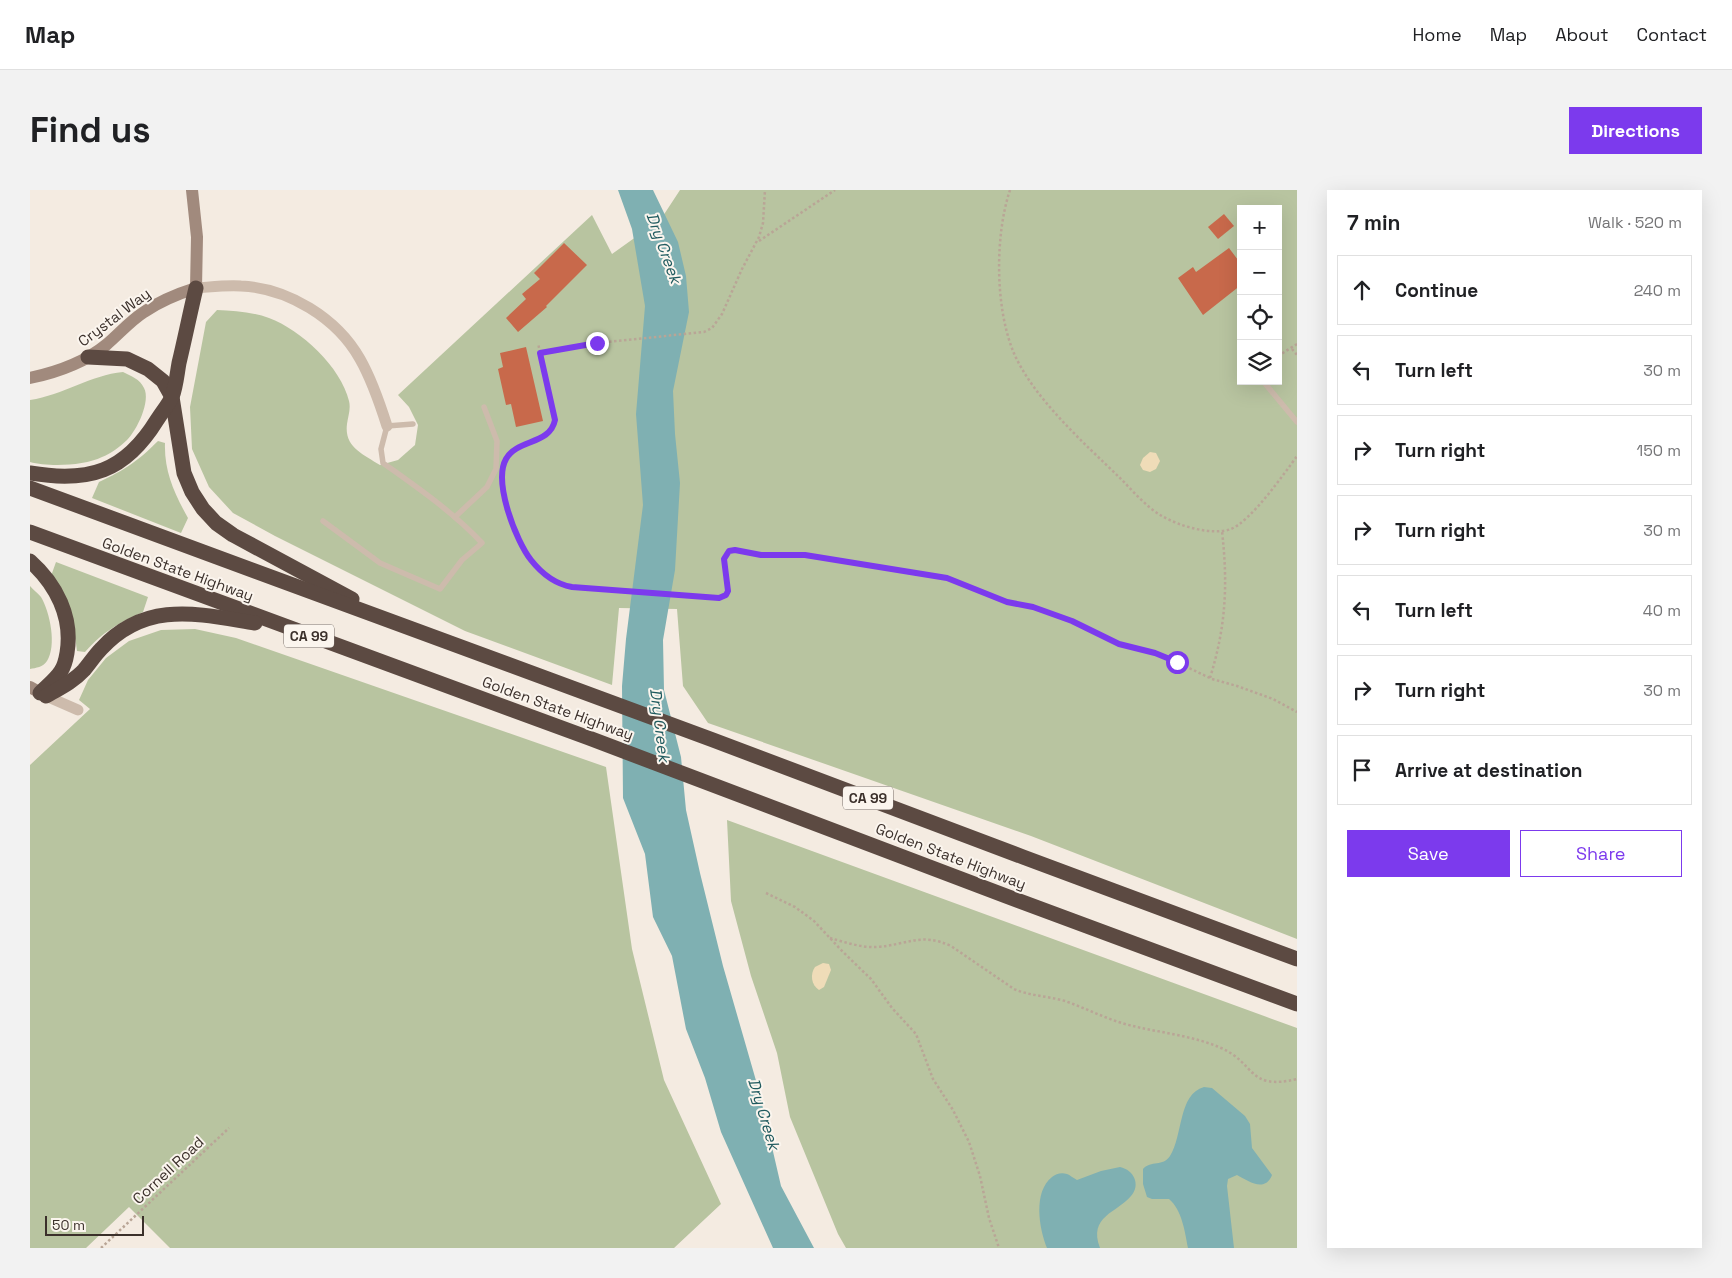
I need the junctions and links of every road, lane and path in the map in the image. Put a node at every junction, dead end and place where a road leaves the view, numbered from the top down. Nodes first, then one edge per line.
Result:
1 (192, 190) edge
2 (765, 190) edge
3 (835, 190) edge
4 (1010, 190) edge
5 (755, 246) junction
6 (196, 288) junction
7 (538, 343) dead end
8 (1297, 344) edge
9 (1291, 348) junction
10 (540, 353) junction
11 (1282, 354) edge
12 (1297, 355) edge
13 (88, 357) junction
14 (30, 378) edge
15 (1266, 385) edge
16 (172, 396) junction
17 (484, 407) dead end
18 (1297, 422) edge
19 (413, 424) dead end
20 (387, 426) junction
21 (1297, 456) edge
22 (503, 465) dead end
23 (503, 470) dead end
24 (30, 473) edge
25 (30, 488) edge
26 (455, 517) junction
27 (323, 521) dead end
28 (1222, 531) junction
29 (30, 532) edge
30 (30, 561) edge
31 (404, 626) junction
32 (289, 629) junction
33 (1210, 678) junction
34 (39, 692) edge
35 (78, 710) dead end
36 (1297, 712) edge
37 (766, 894) dead end
38 (830, 938) junction
39 (1297, 959) edge
40 (1297, 1004) edge
41 (1297, 1079) edge
42 (229, 1128) dead end
43 (101, 1248) edge
44 (999, 1248) edge

1 - 6 street
2 - 5 path
3 - 5 path
4 - 28 path
5 - 10 path
6 - 13 street, Crystal Way
6 - 16 highway
6 - 20 street, Crystal Way
7 - 10 path
8 - 9 path
9 - 11 path
9 - 12 path
10 - 22 path
13 - 14 street, Crystal Way
13 - 16 highway
15 - 18 lane
16 - 24 highway
16 - 31 highway
17 - 26 lane
19 - 20 lane
20 - 26 lane
21 - 28 path
23 - 33 path
25 - 31 highway, Golden State Highway / CA 99
26 - 27 lane
28 - 33 path
29 - 32 highway, Golden State Highway / CA 99
30 - 34 highway
31 - 39 highway, Golden State Highway / CA 99
32 - 34 highway
32 - 40 highway, Golden State Highway / CA 99
33 - 36 path
34 - 35 street
37 - 38 path
38 - 41 path
38 - 44 path
42 - 43 path, Cornell Road

